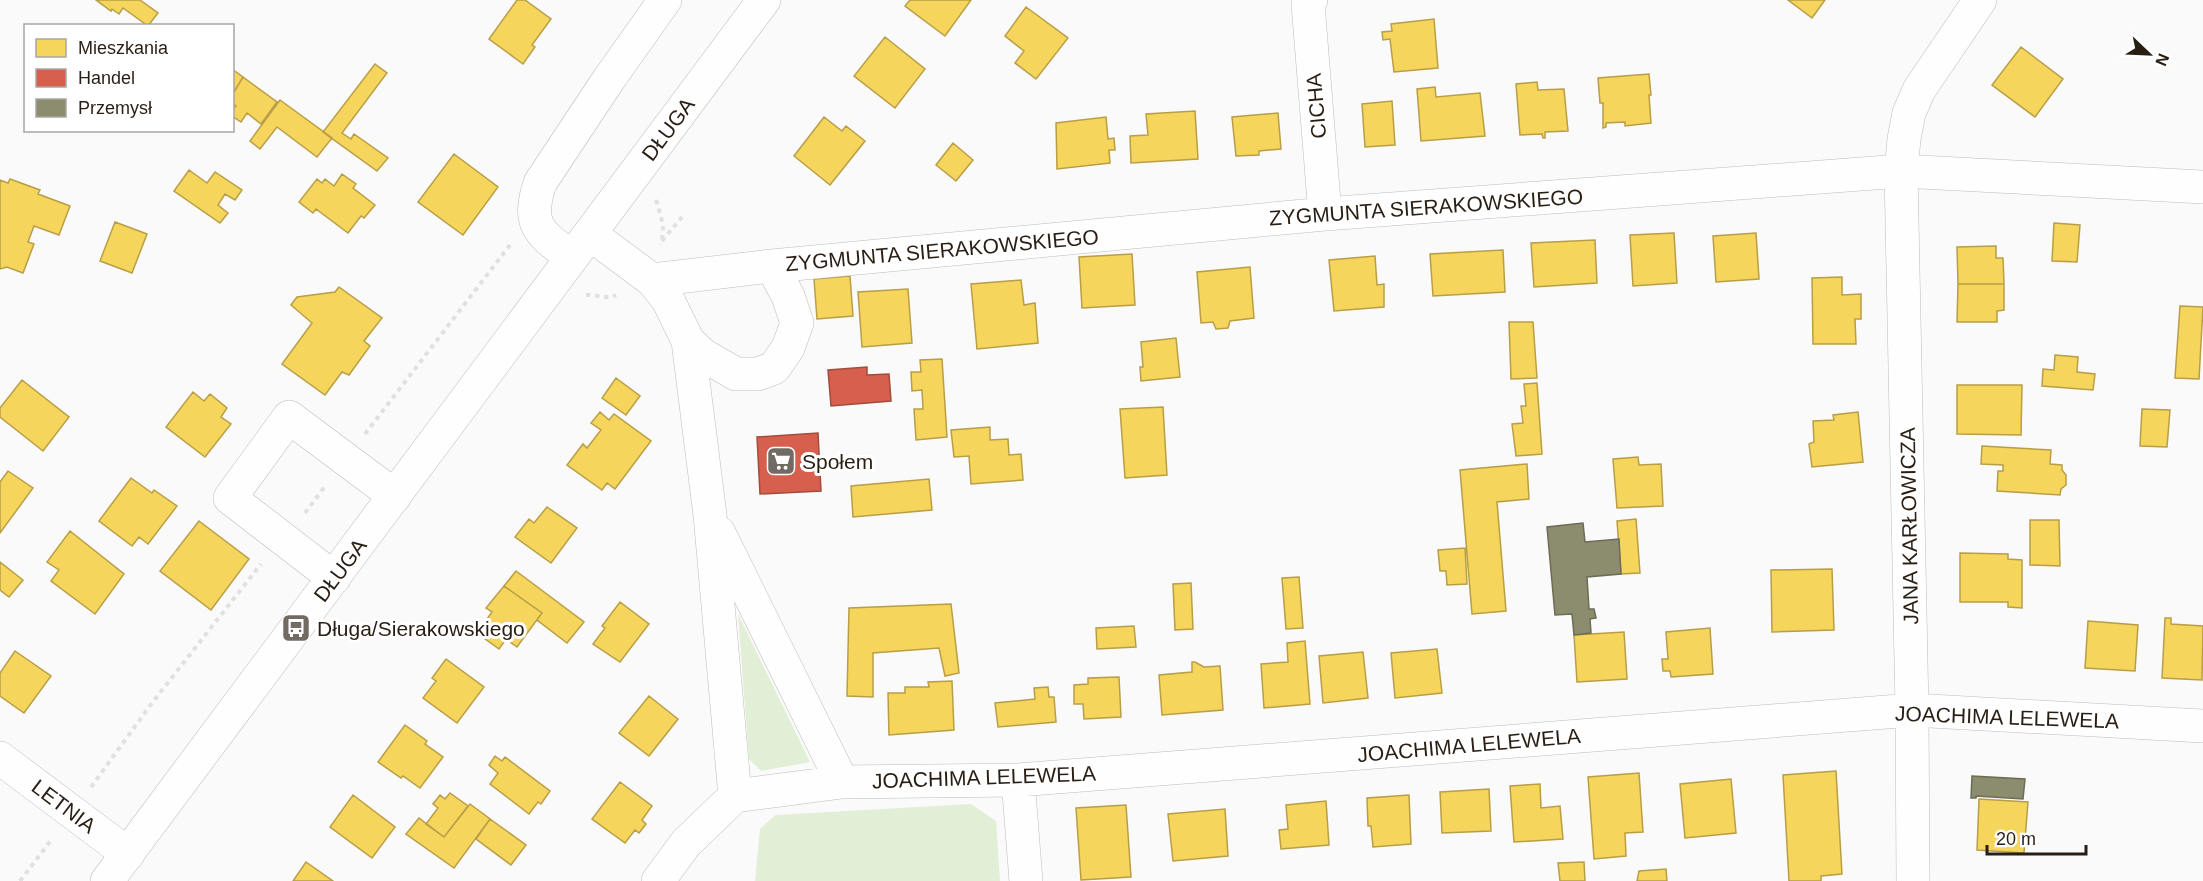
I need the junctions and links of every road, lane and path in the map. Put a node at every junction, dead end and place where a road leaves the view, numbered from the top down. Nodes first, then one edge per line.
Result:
1 (666, 0) edge
2 (764, 0) edge
3 (1311, 0) edge
4 (1980, 0) edge
5 (1901, 171) junction
6 (2203, 187) edge
7 (1325, 214) junction
8 (682, 217) dead end
9 (538, 225) junction
10 (662, 242) dead end
11 (581, 246) junction
12 (772, 266) junction
13 (652, 280) junction
14 (688, 341) junction
15 (346, 459) junction
16 (395, 495) junction
17 (710, 515) junction
18 (284, 539) junction
19 (334, 578) junction
20 (1912, 710) junction
21 (2203, 726) edge
22 (0, 758) edge
23 (1018, 780) junction
24 (842, 782) junction
25 (735, 796) junction
26 (72, 812) junction
27 (128, 854) junction
28 (20, 881) edge
29 (107, 881) edge
30 (657, 881) edge
31 (1026, 881) edge
32 (1913, 881) edge

1 - 9 street
2 - 11 street, DŁUGA
3 - 7 street, CICHA
4 - 5 street, JANA KARŁOWICZA
5 - 6 street, ZYGMUNTA SIERAKOWSKIEGO
5 - 7 street, ZYGMUNTA SIERAKOWSKIEGO
5 - 20 street, JANA KARŁOWICZA
7 - 12 street, ZYGMUNTA SIERAKOWSKIEGO
8 - 10 path
9 - 11 street
9 - 15 path
11 - 13 street
11 - 16 street, DŁUGA
12 - 13 street, ZYGMUNTA SIERAKOWSKIEGO
12 - 14 street
13 - 14 street
14 - 17 street
15 - 16 street
15 - 18 path
15 - 18 street
16 - 19 street, DŁUGA
17 - 24 street
17 - 25 street
18 - 19 street
18 - 26 path
19 - 27 street, DŁUGA
20 - 21 street, JOACHIMA LELEWELA
20 - 23 street, JOACHIMA LELEWELA
20 - 32 street, JANA KARŁOWICZA
22 - 26 street, LETNIA
23 - 24 street, JOACHIMA LELEWELA
23 - 31 street
24 - 25 street, JOACHIMA LELEWELA
25 - 30 street
26 - 27 street, LETNIA
26 - 28 path
27 - 29 street, DŁUGA

